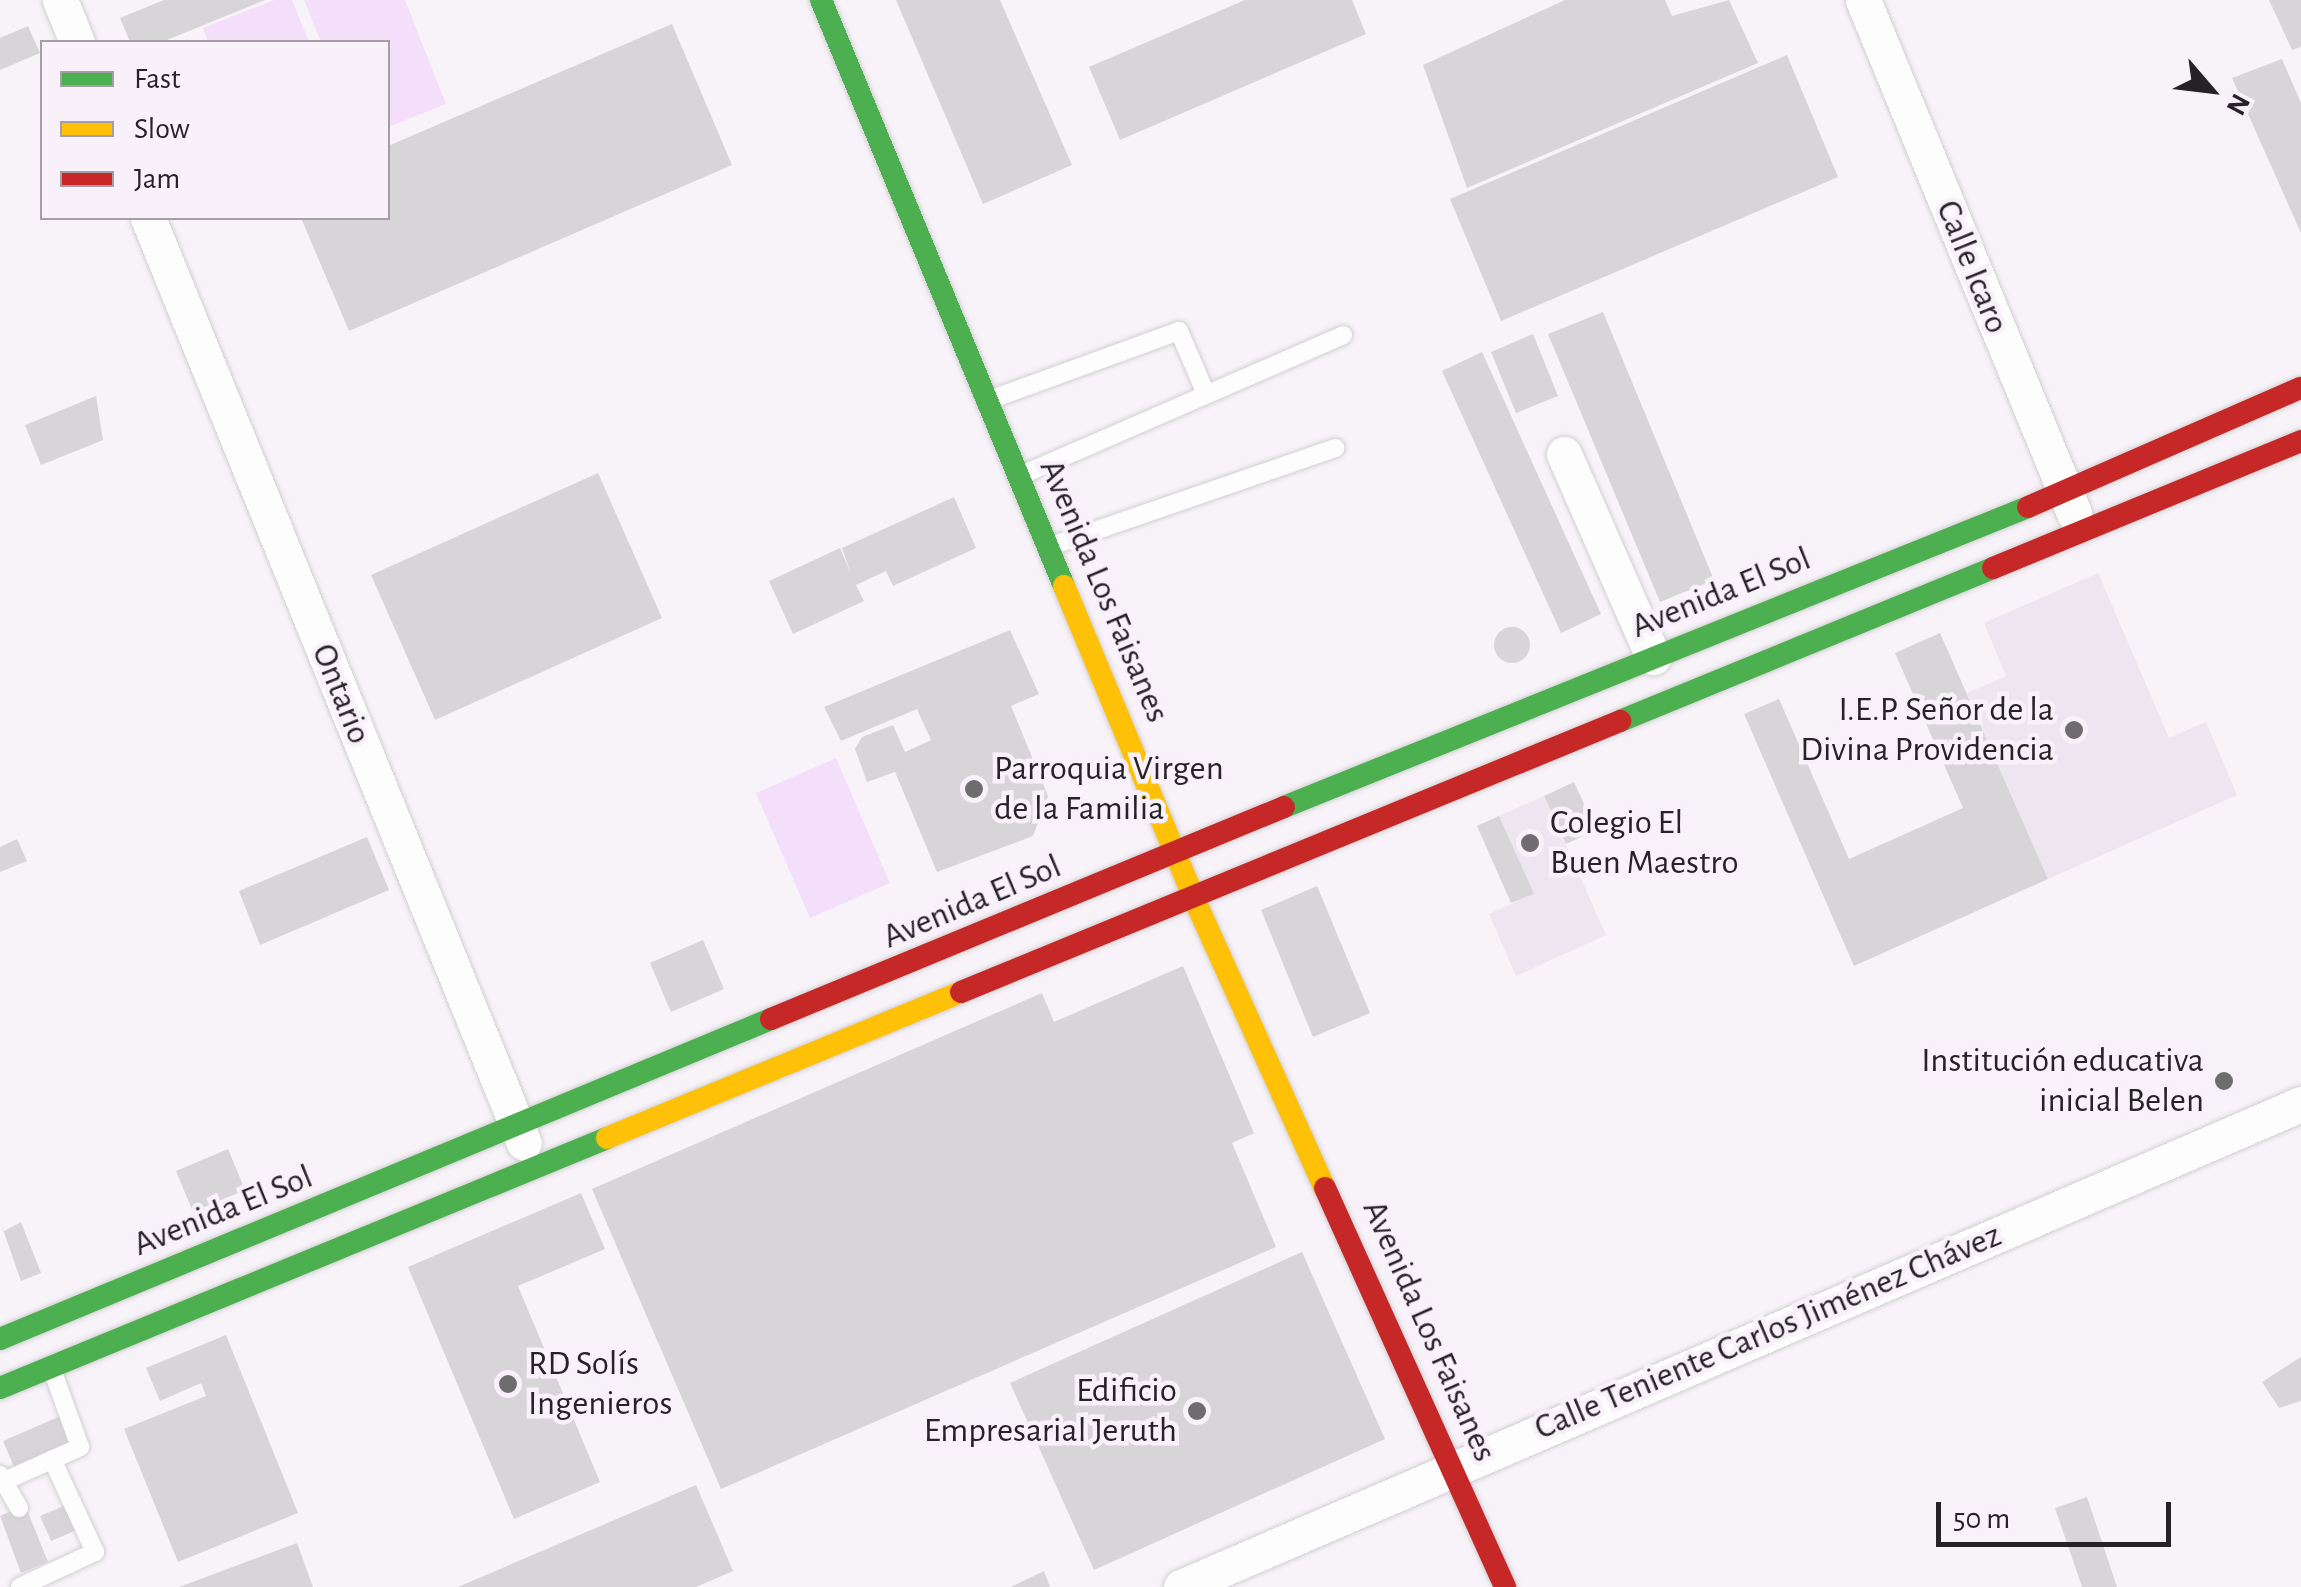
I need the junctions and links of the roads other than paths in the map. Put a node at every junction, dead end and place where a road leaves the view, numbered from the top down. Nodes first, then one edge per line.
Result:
1 (60, 0) edge
2 (821, 0) edge
3 (1863, 0) edge
4 (76, 40) edge
5 (149, 220) edge
6 (1343, 334) dead end
7 (2301, 388) edge
8 (1206, 394) junction
9 (987, 400) junction
10 (2301, 440) edge
11 (1335, 448) dead end
12 (1564, 454) dead end
13 (1019, 477) junction
14 (2064, 493) junction
15 (2082, 532) junction
16 (1048, 547) junction
17 (1653, 657) junction
18 (1176, 854) junction
19 (1192, 894) junction
20 (2301, 1104) edge
21 (518, 1130) junction
22 (536, 1170) junction
23 (69, 1311) junction
24 (0, 1339) edge
25 (83, 1354) junction
26 (51, 1367) junction
27 (0, 1388) edge
28 (52, 1460) junction
29 (1453, 1468) junction
30 (2, 1479) edge
31 (20, 1508) dead end
32 (20, 1587) edge
33 (1181, 1587) edge
34 (1505, 1587) edge

1 - 4 street
2 - 9 main road, Avenida Los Faisanes
3 - 14 street, Calle Icaro
5 - 21 street, Ontario
6 - 8 lane
7 - 14 main road, Avenida El Sol
8 - 9 lane
8 - 13 lane
9 - 13 main road, Avenida Los Faisanes
10 - 15 main road
11 - 16 lane
12 - 17 street
13 - 16 main road, Avenida Los Faisanes
14 - 15 street, Calle Icaro
14 - 17 main road, Avenida El Sol
15 - 19 main road
16 - 18 main road, Avenida Los Faisanes
17 - 18 main road, Avenida El Sol
18 - 19 main road, Avenida Los Faisanes
18 - 21 main road, Avenida El Sol
19 - 22 main road
19 - 29 main road, Avenida Los Faisanes
20 - 29 street, Calle Teniente Carlos Jiménez Chávez
21 - 22 street, Ontario
21 - 23 main road, Avenida El Sol
22 - 25 main road
23 - 24 main road, Avenida El Sol
23 - 25 main road
25 - 26 main road
26 - 27 main road
26 - 28 lane
28 - 30 lane
28 - 32 lane
29 - 33 street, Calle Teniente Carlos Jiménez Chávez
29 - 34 main road, Avenida Los Faisanes
30 - 31 lane

